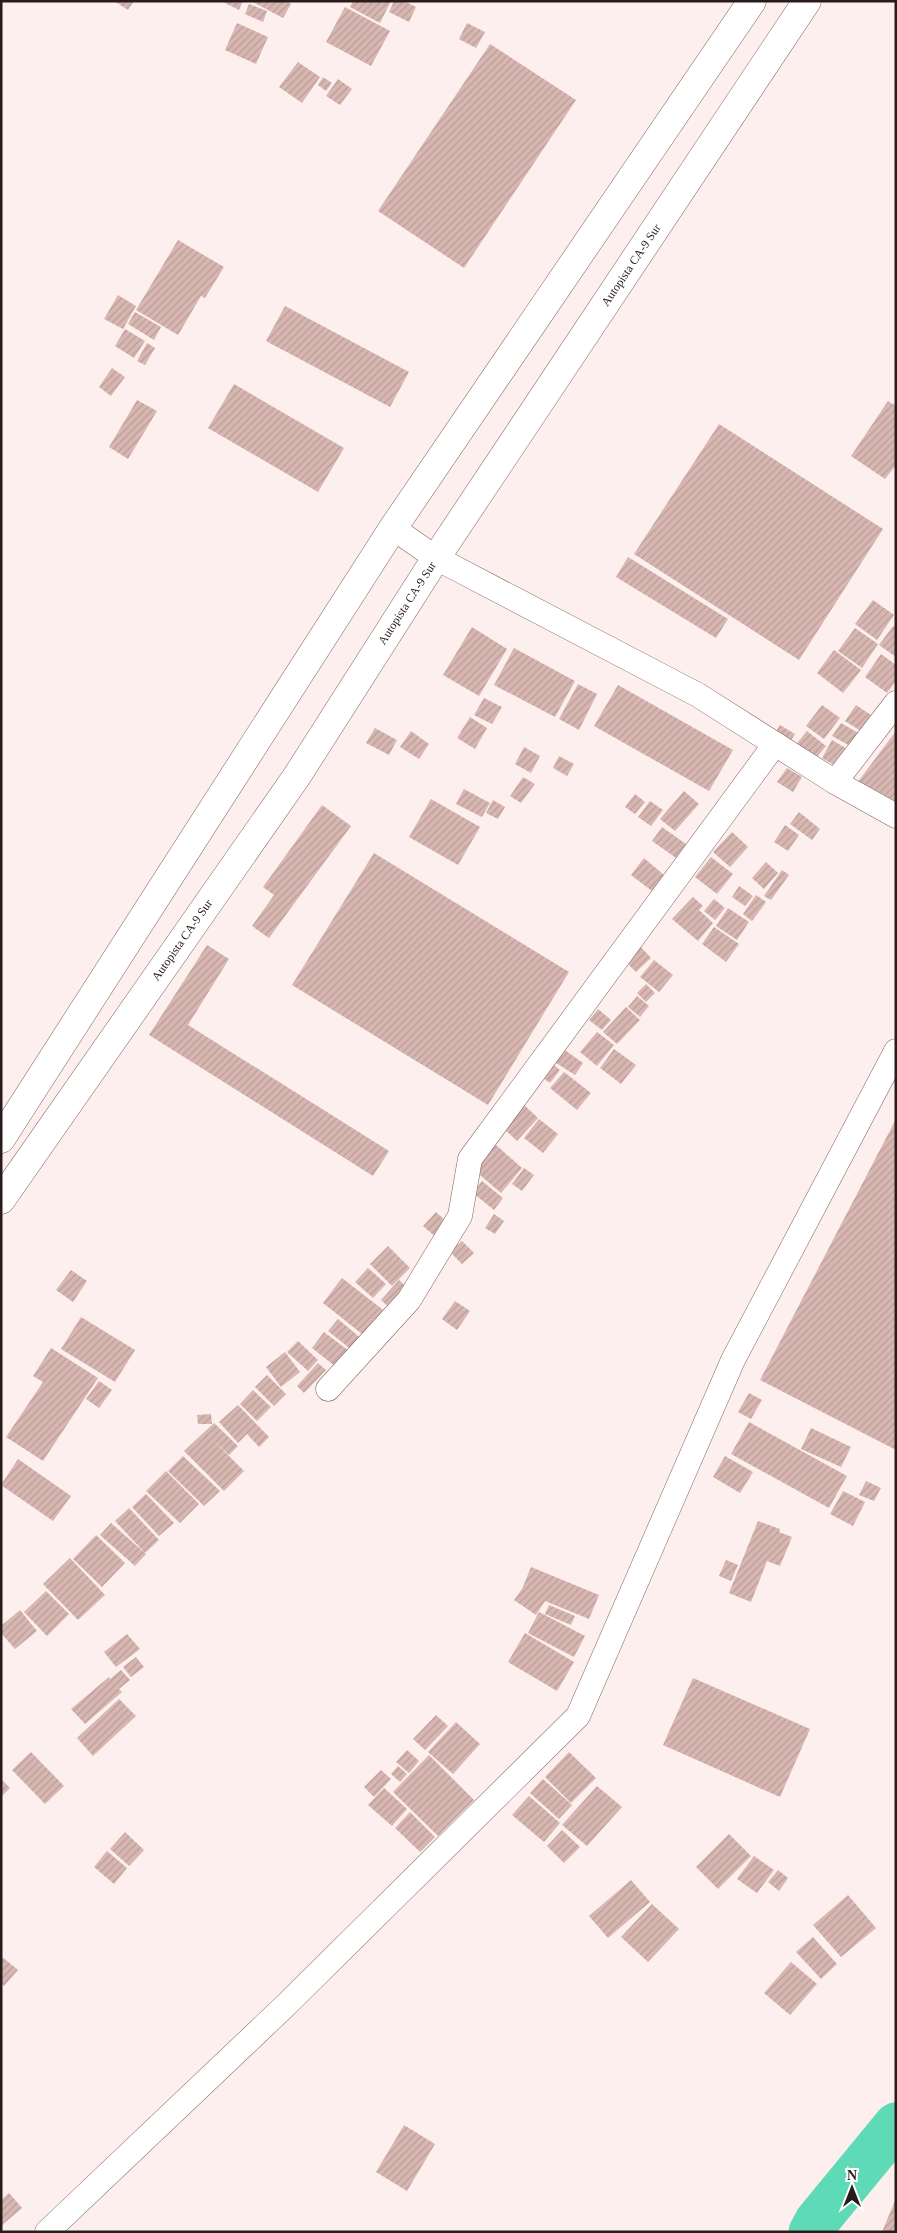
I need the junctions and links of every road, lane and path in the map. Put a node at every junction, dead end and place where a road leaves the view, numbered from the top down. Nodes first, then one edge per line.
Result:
1 (752, 1) edge
2 (807, 1) edge
3 (392, 528) junction
4 (436, 558) junction
5 (896, 703) edge
6 (775, 744) junction
7 (835, 782) junction
8 (896, 816) edge
9 (896, 1051) edge
10 (1, 1139) edge
11 (1, 1200) edge
12 (328, 1389) dead end
13 (46, 2232) edge

1 - 3 highway
2 - 4 highway, Autopista CA-9 Sur
3 - 4 street
3 - 10 highway
4 - 6 street
4 - 11 highway, Autopista CA-9 Sur
5 - 7 street
6 - 7 street
6 - 12 street
7 - 8 street
9 - 13 street

